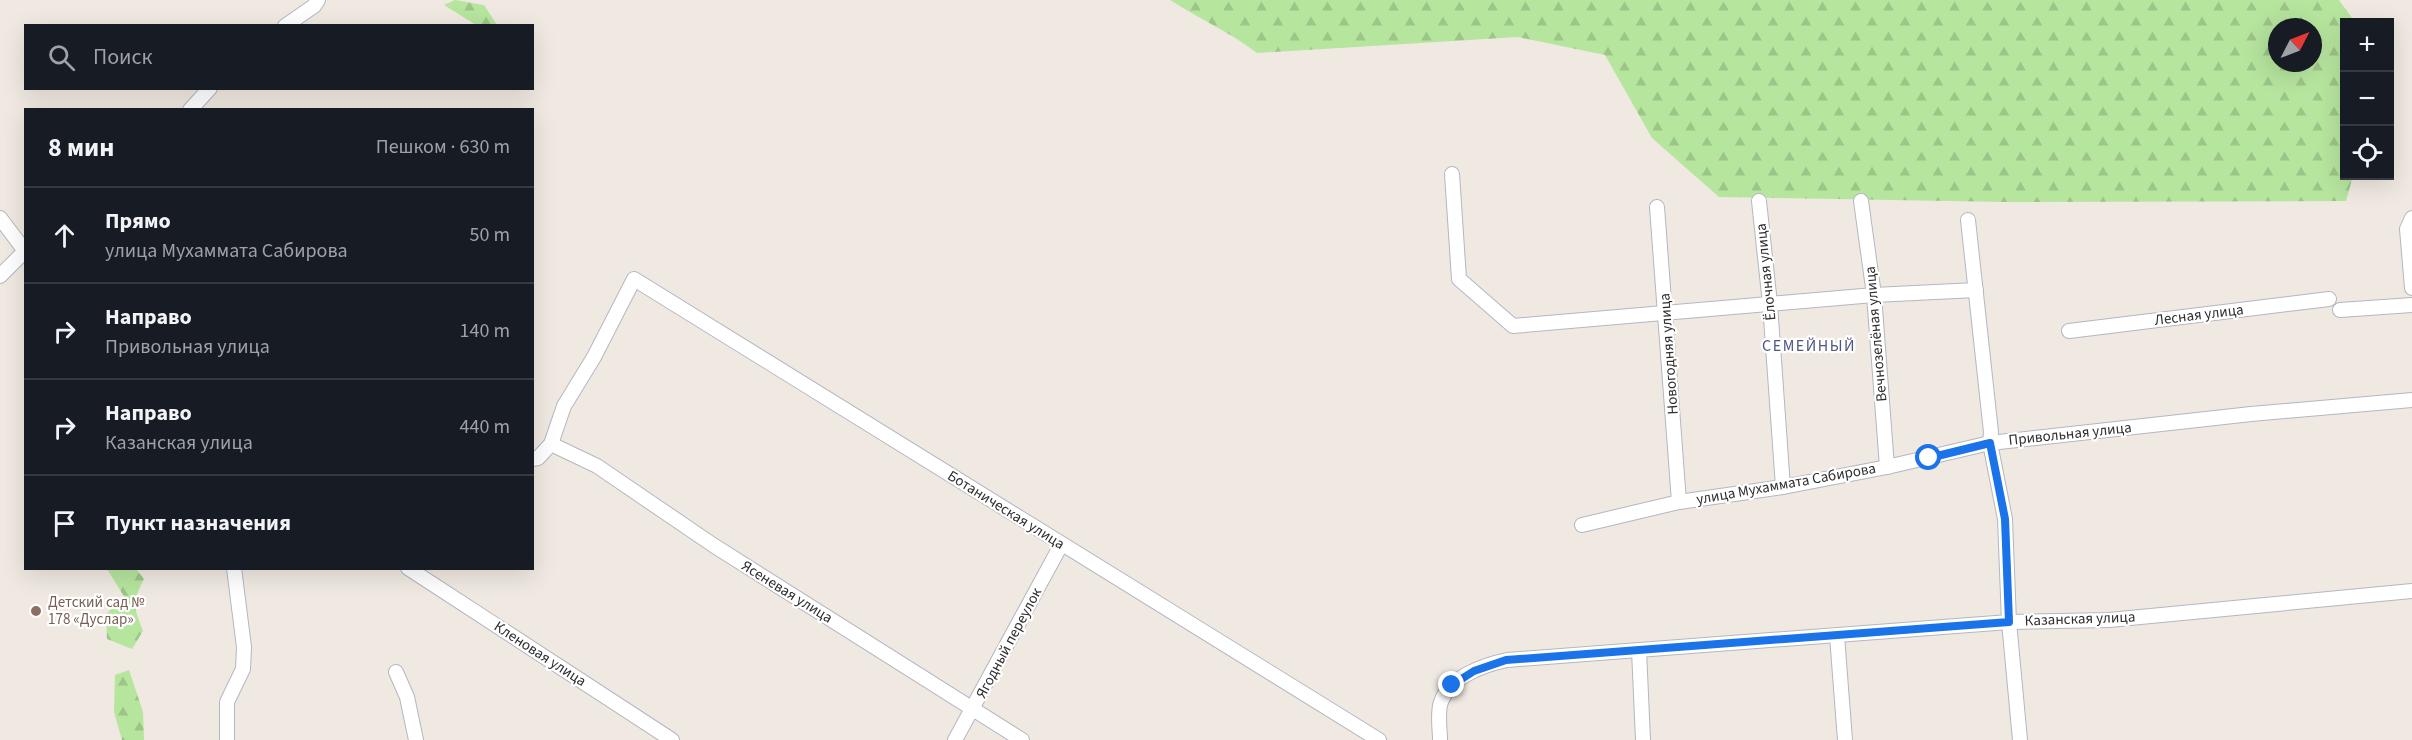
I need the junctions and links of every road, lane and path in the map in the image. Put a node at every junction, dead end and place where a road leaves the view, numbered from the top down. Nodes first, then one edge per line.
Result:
1 (318, 0) edge
2 (288, 24) edge
3 (208, 90) edge
4 (192, 108) edge
5 (1452, 174) dead end
6 (1759, 201) dead end
7 (1861, 201) dead end
8 (1657, 207) dead end
9 (0, 218) edge
10 (1968, 220) dead end
11 (2410, 224) edge
12 (24, 250) edge
13 (24, 252) edge
14 (0, 276) edge
15 (2412, 288) edge
16 (1976, 290) junction
17 (1874, 295) junction
18 (2329, 299) dead end
19 (1770, 304) junction
20 (2412, 304) edge
21 (2340, 310) dead end
22 (1666, 312) junction
23 (2070, 331) dead end
24 (2412, 400) edge
25 (1990, 443) junction
26 (551, 444) junction
27 (534, 459) edge
28 (1887, 467) junction
29 (1783, 487) junction
30 (1679, 502) junction
31 (1582, 525) dead end
32 (1062, 545) junction
33 (234, 570) edge
34 (411, 570) edge
35 (2412, 591) edge
36 (2009, 622) junction
37 (1837, 636) junction
38 (1639, 650) junction
39 (396, 672) dead end
40 (973, 710) junction
41 (227, 740) edge
42 (416, 740) edge
43 (672, 740) edge
44 (955, 740) edge
45 (1022, 740) edge
46 (1379, 740) edge
47 (1440, 740) edge
48 (1644, 740) edge
49 (1845, 740) edge
50 (2020, 740) edge

1 - 2 street
3 - 4 street
5 - 22 street
6 - 19 street, Ёлочная улица
7 - 17 street, Вечнозелёная улица
8 - 22 street, Новогодняя улица
9 - 12 street
10 - 16 street
11 - 15 street
13 - 14 street
16 - 17 street
16 - 25 street
17 - 19 street
17 - 28 street, Вечнозелёная улица
18 - 23 street, Лесная улица
19 - 22 street
19 - 29 street, Ёлочная улица
20 - 21 street
22 - 30 street, Новогодняя улица
24 - 25 street, Привольная улица
25 - 28 street, улица Мухаммата Сабирова
25 - 36 street, Привольная улица
26 - 27 street
26 - 32 street, Ботаническая улица
26 - 40 street, Ясеневая улица
28 - 29 street, улица Мухаммата Сабирова
29 - 30 street, улица Мухаммата Сабирова
30 - 31 street, улица Мухаммата Сабирова
32 - 40 street, Ягодный переулок
32 - 46 street, Ботаническая улица
33 - 41 street
34 - 43 street, Кленовая улица
35 - 36 street, Казанская улица
36 - 37 street, Казанская улица
36 - 50 street, Привольная улица
37 - 38 street, Казанская улица
37 - 49 street
38 - 47 street, Казанская улица
38 - 48 street
39 - 42 street
40 - 44 street, Ягодный переулок
40 - 45 street, Ясеневая улица

